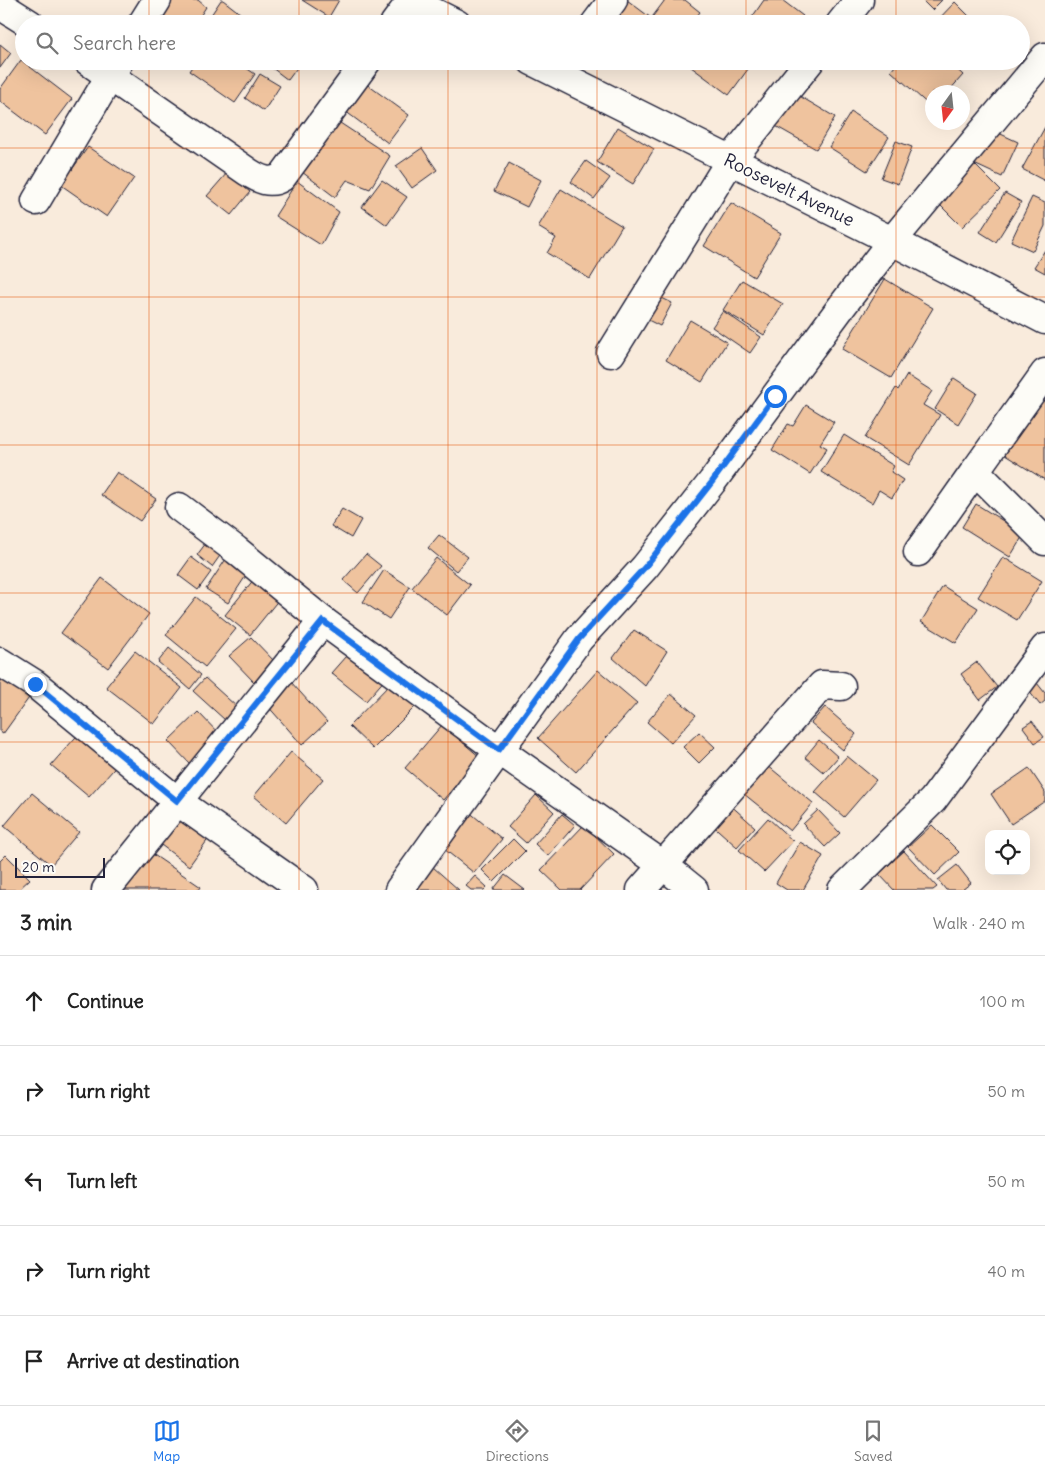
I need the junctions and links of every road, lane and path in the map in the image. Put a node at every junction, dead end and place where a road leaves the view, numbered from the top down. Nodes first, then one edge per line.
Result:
1 (157, 0) edge
2 (410, 0) edge
3 (613, 0) edge
4 (859, 0) edge
5 (0, 5) edge
6 (16, 15) edge
7 (148, 15) edge
8 (400, 15) edge
9 (439, 15) edge
10 (602, 15) edge
11 (847, 15) edge
12 (1045, 57) edge
13 (104, 70) edge
14 (111, 70) edge
15 (360, 70) edge
16 (566, 70) edge
17 (803, 70) edge
18 (730, 160) junction
19 (36, 201) dead end
20 (892, 241) junction
21 (1045, 320) edge
22 (611, 353) dead end
23 (1045, 373) edge
24 (975, 471) junction
25 (179, 507) dead end
26 (1045, 540) edge
27 (918, 552) dead end
28 (323, 621) junction
29 (1045, 648) edge
30 (0, 662) edge
31 (841, 686) dead end
32 (499, 750) junction
33 (177, 801) junction
34 (663, 865) junction
35 (106, 890) edge
36 (304, 890) edge
37 (399, 890) edge
38 (641, 890) edge
39 (694, 890) edge
40 (842, 890) edge

1 - 7 street
2 - 8 street
2 - 9 street
3 - 10 street
4 - 11 street
5 - 6 street
12 - 20 street
13 - 19 street
14 - 15 street
16 - 18 street, Roosevelt Avenue
17 - 18 street
18 - 20 street, Roosevelt Avenue
18 - 22 street
20 - 21 street, Roosevelt Avenue
20 - 32 street
23 - 24 street
24 - 26 street
24 - 27 street
25 - 28 street
28 - 32 street
28 - 33 street
29 - 40 street
30 - 33 street
31 - 34 street
32 - 34 street
32 - 37 street
33 - 35 street
33 - 36 street
34 - 38 street
34 - 39 street

